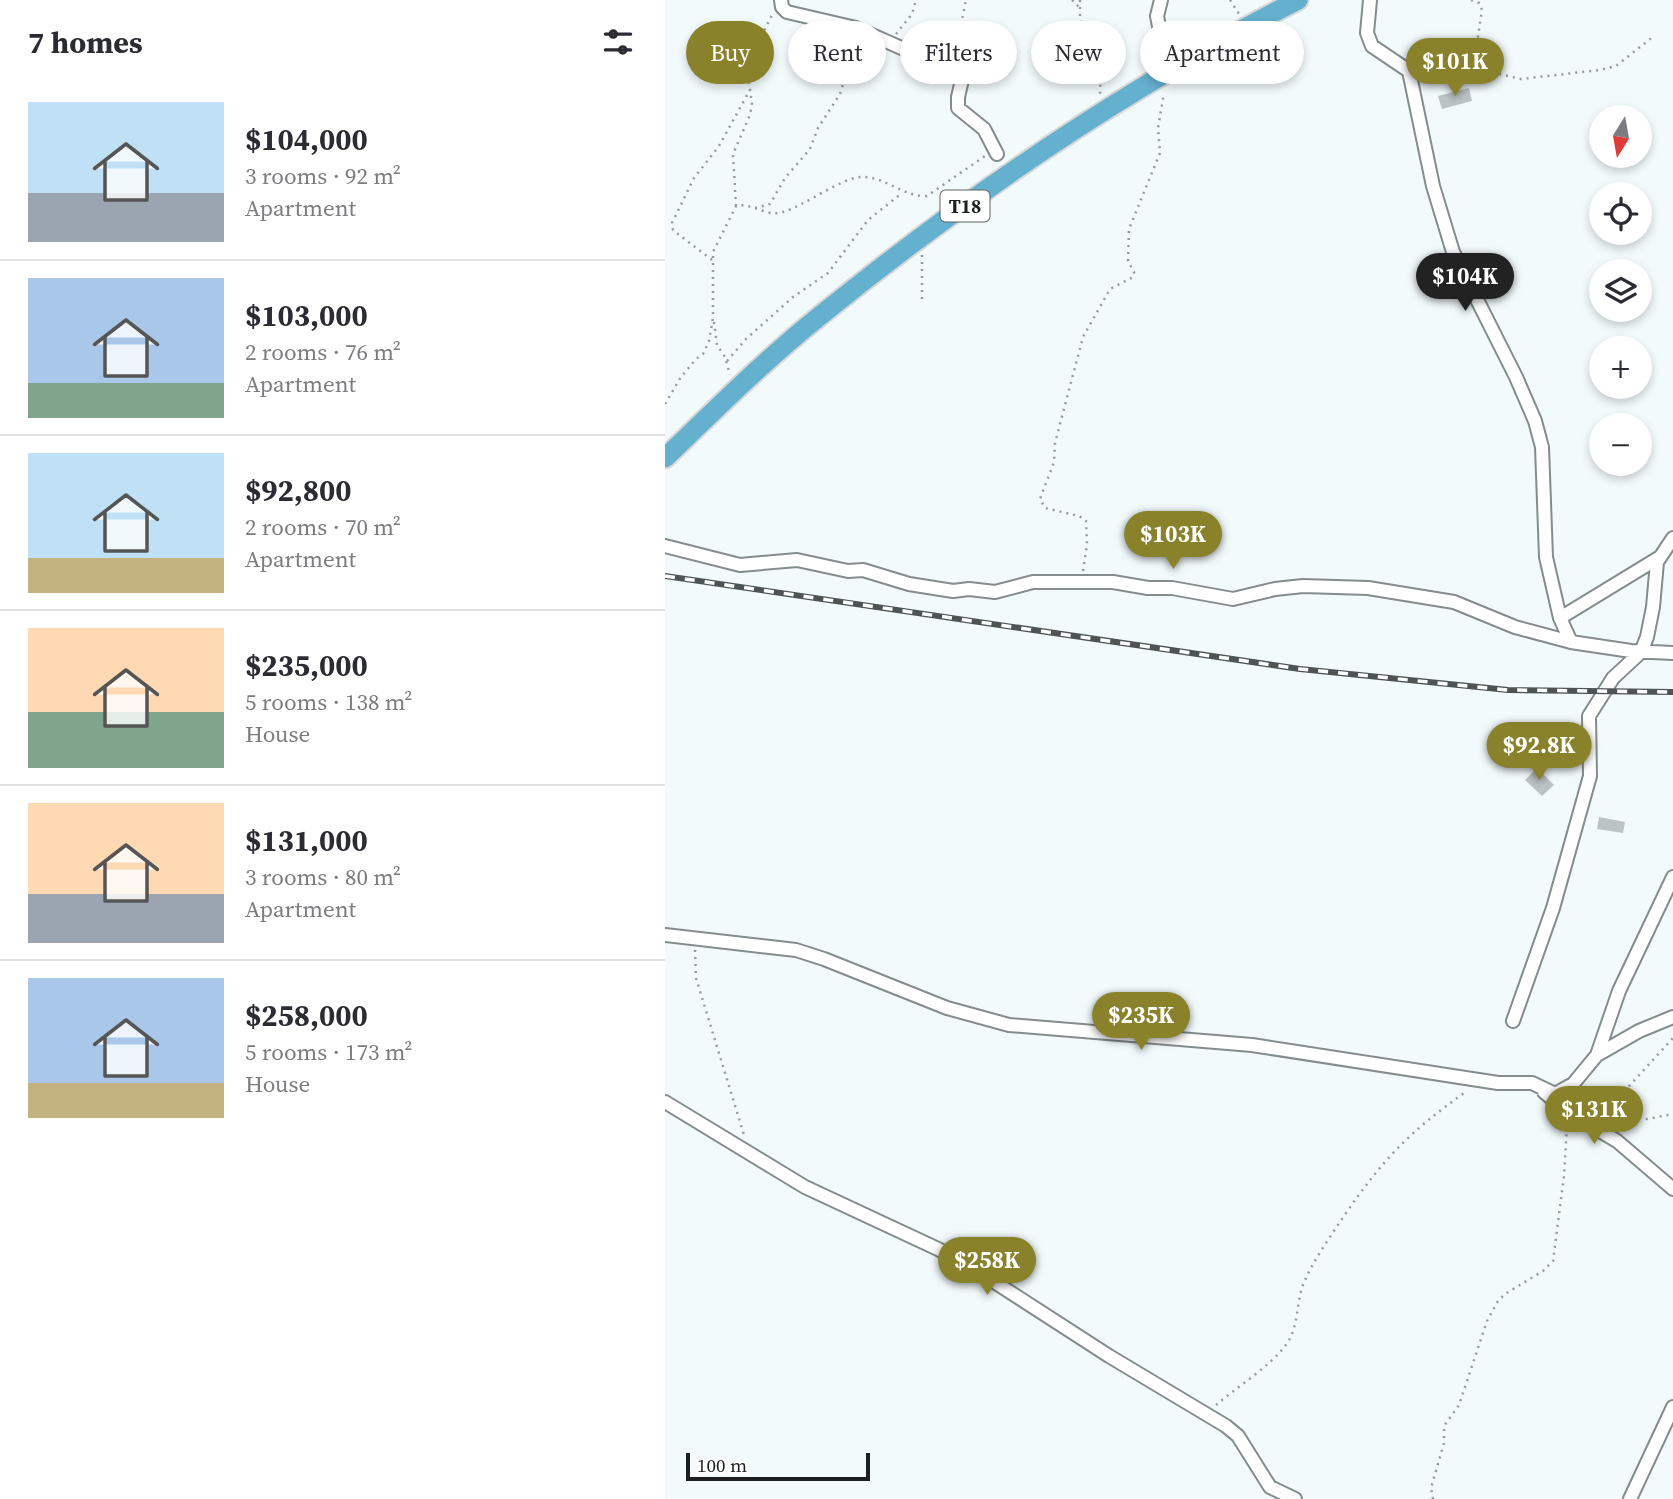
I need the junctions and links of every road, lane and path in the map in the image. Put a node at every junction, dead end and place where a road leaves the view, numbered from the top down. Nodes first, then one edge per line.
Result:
1 (781, 0) edge
2 (916, 0) edge
3 (966, 0) edge
4 (1072, 0) edge
5 (1080, 0) edge
6 (1161, 0) edge
7 (1298, 0) edge
8 (1370, 0) edge
9 (1471, 0) edge
10 (1079, 7) junction
11 (773, 12) dead end
12 (827, 21) edge
13 (962, 21) edge
14 (1158, 21) edge
15 (1256, 21) edge
16 (1654, 36) dead end
17 (886, 40) edge
18 (889, 41) junction
19 (900, 46) edge
20 (842, 84) edge
21 (961, 84) edge
22 (1149, 84) edge
23 (1166, 84) edge
24 (751, 88) junction
25 (1100, 113) junction
26 (997, 154) joint
27 (904, 191) junction
28 (736, 206) junction
29 (753, 208) junction
30 (921, 238) junction
31 (712, 260) junction
32 (922, 300) dead end
33 (713, 318) junction
34 (727, 361) junction
35 (735, 391) junction
36 (665, 404) edge
37 (665, 458) edge
38 (1673, 537) edge
39 (665, 546) edge
40 (1660, 557) junction
41 (1083, 583) junction
42 (1560, 618) junction
43 (1571, 642) junction
44 (1640, 652) junction
45 (1673, 653) edge
46 (1673, 877) edge
47 (665, 935) edge
48 (695, 940) junction
49 (1673, 1017) edge
50 (1513, 1021) dead end
51 (1673, 1038) edge
52 (1597, 1055) junction
53 (1482, 1080) junction
54 (1532, 1083) junction
55 (665, 1102) edge
56 (1583, 1108) dead end
57 (1598, 1108) junction
58 (1568, 1112) junction
59 (1673, 1114) edge
60 (753, 1157) junction
61 (1673, 1189) edge
62 (1673, 1407) edge
63 (1205, 1414) junction
64 (1278, 1495) edge
65 (1294, 1499) edge
66 (1433, 1499) edge
67 (1630, 1499) edge

1 - 12 street
2 - 18 path
3 - 13 path
4 - 10 path
5 - 10 path
6 - 14 street
7 - 15 highway, T18
8 - 42 street
9 - 16 path
10 - 25 path
11 - 24 path
17 - 18 street
18 - 19 street
20 - 29 path
21 - 26 street
22 - 25 highway, T18
23 - 41 path
24 - 28 path
24 - 31 path
25 - 30 highway, T18
26 - 27 path
27 - 29 path
27 - 34 path
28 - 29 path
28 - 31 path
30 - 32 path
30 - 35 highway, T18
31 - 33 path
33 - 34 path
33 - 36 path
34 - 35 path
35 - 37 highway, T18
38 - 40 street
39 - 41 street
40 - 42 street
40 - 44 street
41 - 43 street
42 - 43 street
43 - 44 street
44 - 45 street
44 - 50 street
46 - 52 street
47 - 48 street
48 - 53 street
48 - 60 path
49 - 52 street
51 - 57 path
52 - 54 street
53 - 54 street
53 - 63 path
54 - 58 street
55 - 60 street
56 - 57 path
57 - 59 path
58 - 61 street
58 - 66 path
60 - 63 street
62 - 67 street
63 - 64 street
64 - 65 street

